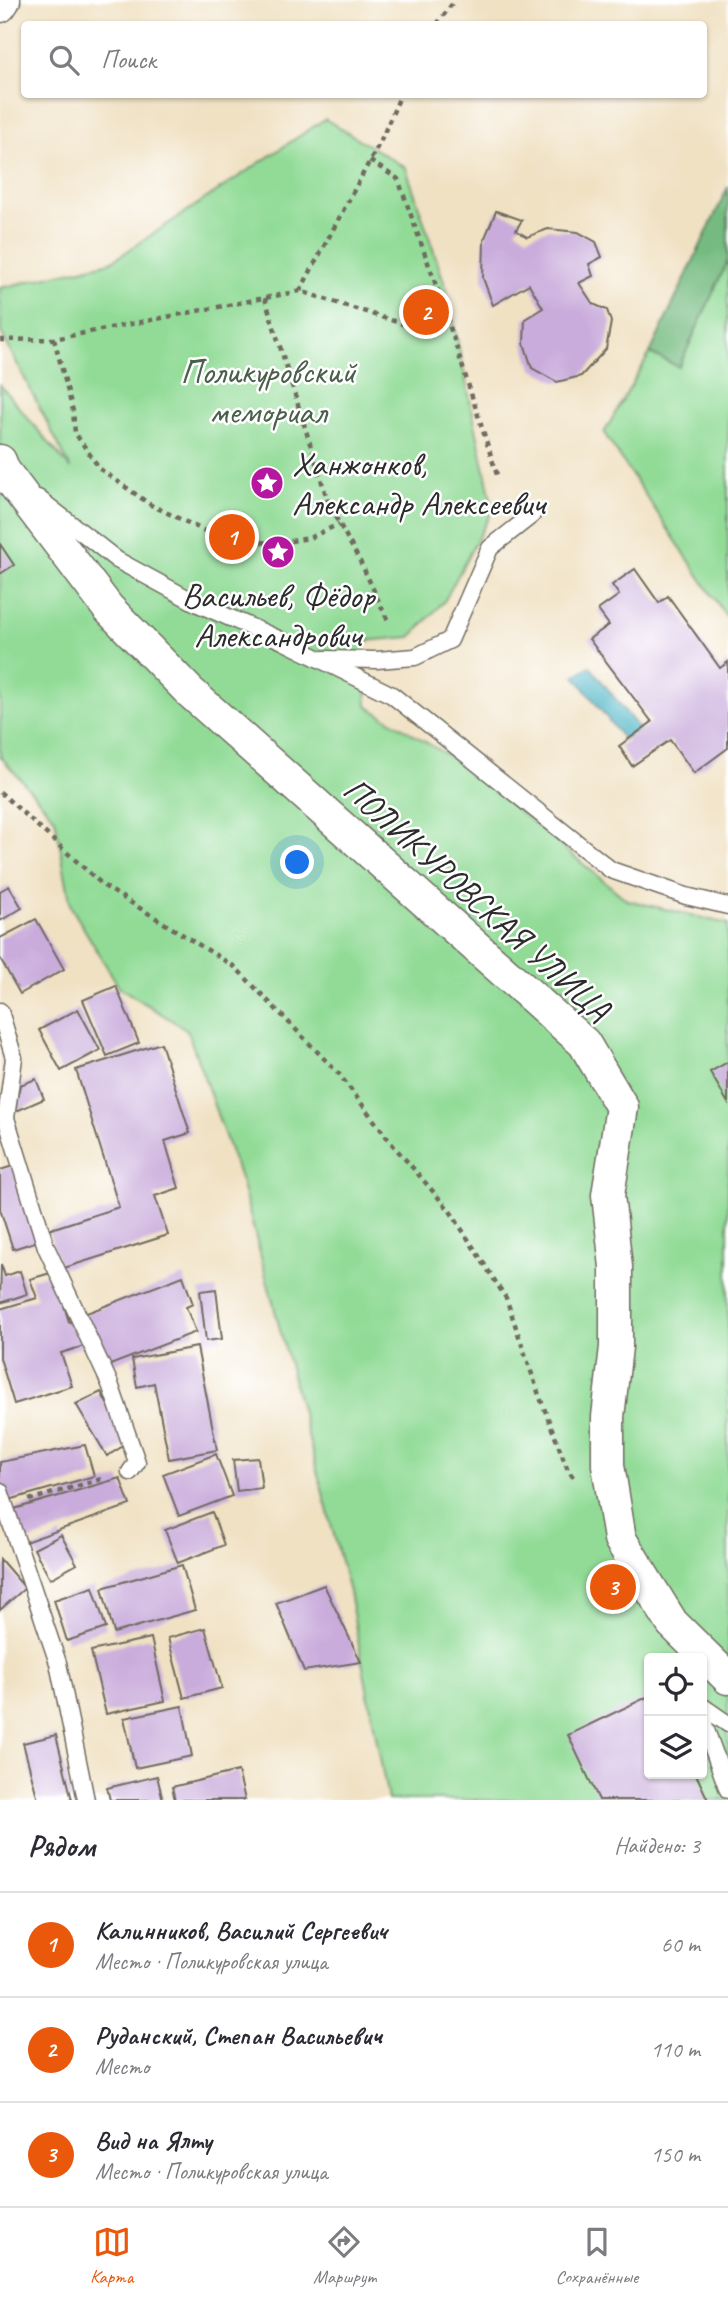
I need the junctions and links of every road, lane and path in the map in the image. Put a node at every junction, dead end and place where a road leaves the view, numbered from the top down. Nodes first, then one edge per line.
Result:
1 (4, 0) edge
2 (455, 0) edge
3 (0, 6) edge
4 (440, 21) edge
5 (399, 98) edge
6 (370, 161) junction
7 (300, 291) junction
8 (265, 298) junction
9 (447, 321) junction
10 (54, 339) junction
11 (0, 340) edge
12 (2, 466) edge
13 (498, 478) dead end
14 (532, 515) dead end
15 (339, 524) junction
16 (388, 621) dead end
17 (318, 658) junction
18 (0, 792) edge
19 (728, 906) edge
20 (0, 1011) edge
21 (130, 1472) joint
22 (582, 1490) dead end
23 (0, 1491) edge
24 (6, 1507) junction
25 (728, 1678) edge
26 (707, 1709) edge
27 (728, 1724) edge
28 (707, 1733) edge
29 (728, 1790) edge
30 (86, 1800) edge

1 - 3 street
2 - 4 path
5 - 6 path
6 - 7 path
6 - 9 path
7 - 8 path
7 - 9 path
8 - 10 path
8 - 15 path
9 - 13 path
10 - 11 path
10 - 15 path
12 - 17 lane
12 - 25 street, ПОЛИКУРОВСКАЯ УЛИЦА
14 - 17 lane
15 - 16 path
17 - 19 lane
18 - 22 path
20 - 21 lane
21 - 24 path
23 - 24 lane
24 - 30 lane
26 - 27 lane
28 - 29 lane

